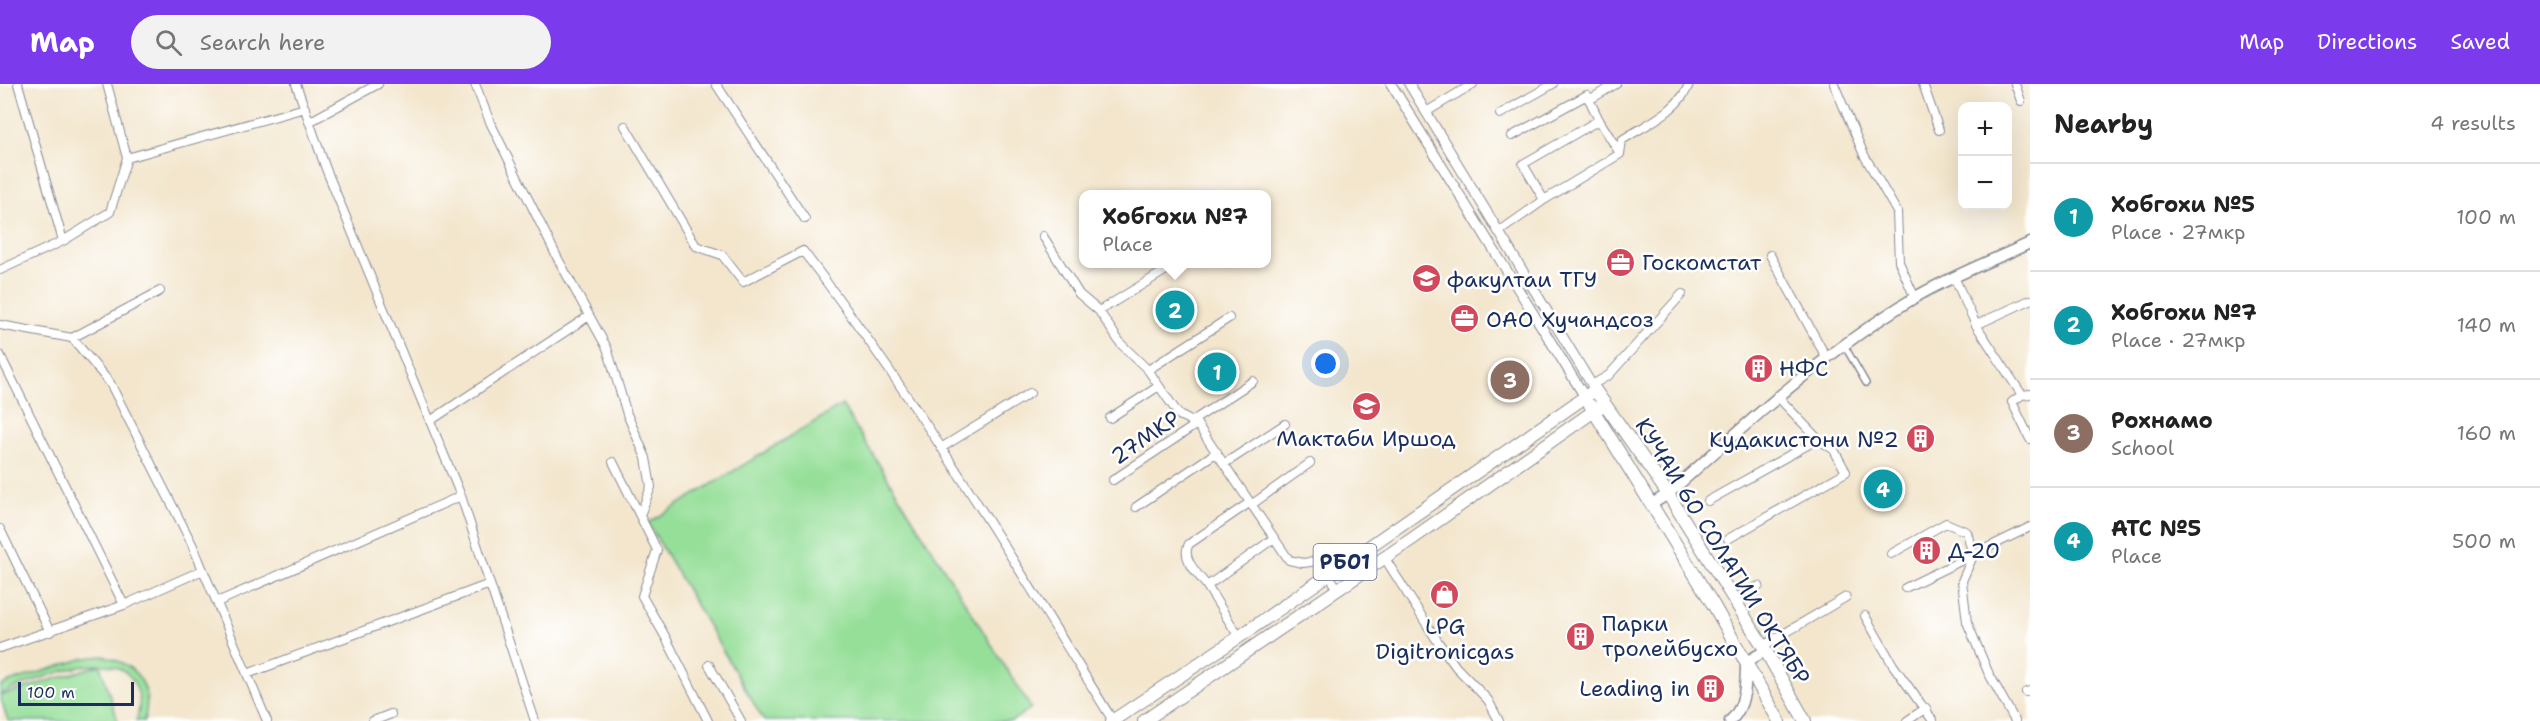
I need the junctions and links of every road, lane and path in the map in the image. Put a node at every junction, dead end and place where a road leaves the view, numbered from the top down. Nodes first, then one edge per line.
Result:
1 (18, 84) edge
2 (106, 84) edge
3 (296, 84) edge
4 (378, 84) edge
5 (475, 84) edge
6 (716, 84) edge
7 (1391, 84) edge
8 (1409, 84) edge
9 (1473, 84) edge
10 (1553, 84) edge
11 (1616, 84) edge
12 (1689, 84) edge
13 (1834, 84) edge
14 (1923, 84) edge
15 (2015, 84) edge
16 (1589, 100) junction
17 (2022, 101) dead end
18 (304, 108) junction
19 (1426, 112) junction
20 (1500, 114) dead end
21 (1599, 120) junction
22 (309, 122) junction
23 (625, 126) dead end
24 (1939, 130) dead end
25 (1512, 136) dead end
26 (1620, 154) junction
27 (127, 158) junction
28 (1544, 200) junction
29 (805, 219) dead end
30 (1500, 231) junction
31 (1043, 236) dead end
32 (63, 241) junction
33 (2030, 243) edge
34 (1770, 255) dead end
35 (1169, 268) edge
36 (0, 270) edge
37 (1527, 275) junction
38 (1954, 277) junction
39 (1513, 282) junction
40 (160, 291) dead end
41 (1682, 294) dead end
42 (1915, 298) junction
43 (2030, 300) edge
44 (1099, 311) junction
45 (1550, 315) junction
46 (589, 316) junction
47 (1229, 318) dead end
48 (1538, 322) junction
49 (0, 325) edge
50 (1976, 325) junction
51 (72, 338) junction
52 (1844, 345) junction
53 (0, 355) edge
54 (1826, 357) junction
55 (1148, 370) junction
56 (1252, 381) dead end
57 (1866, 382) dead end
58 (1159, 386) junction
59 (1590, 390) junction
60 (1030, 393) dead end
61 (2026, 395) edge
62 (1777, 396) junction
63 (1599, 407) junction
64 (1110, 418) dead end
65 (430, 422) junction
66 (1194, 423) junction
67 (1286, 424) dead end
68 (1818, 439) junction
69 (2030, 439) edge
70 (941, 448) junction
71 (1217, 452) junction
72 (614, 462) dead end
73 (1310, 463) dead end
74 (1224, 464) junction
75 (1113, 480) dead end
76 (1668, 494) junction
77 (461, 496) junction
78 (1708, 501) dead end
79 (1250, 504) junction
80 (1652, 504) junction
81 (1136, 507) dead end
82 (640, 515) junction
83 (2030, 527) edge
84 (0, 529) edge
85 (1728, 538) dead end
86 (1273, 539) junction
87 (1891, 554) dead end
88 (1973, 556) junction
89 (1384, 558) junction
90 (203, 570) junction
91 (1329, 573) junction
92 (490, 584) junction
93 (1207, 586) junction
94 (1759, 586) dead end
95 (1338, 588) junction
96 (1905, 588) dead end
97 (1846, 597) dead end
98 (1733, 598) junction
99 (217, 602) junction
100 (124, 605) junction
101 (1865, 616) dead end
102 (50, 632) junction
103 (1239, 637) junction
104 (1767, 645) junction
105 (0, 648) edge
106 (1746, 662) junction
107 (710, 665) dead end
108 (247, 674) junction
109 (1926, 708) junction
110 (391, 714) dead end
111 (1804, 720) edge
112 (267, 721) edge
113 (373, 721) edge
114 (535, 721) edge
115 (708, 721) edge
116 (741, 721) edge
117 (1113, 721) edge
118 (1144, 721) edge
119 (1499, 721) edge
120 (1730, 721) edge
121 (1779, 721) edge
122 (1907, 721) edge
123 (1933, 721) edge
124 (2015, 721) edge

1 - 32 street
2 - 27 street
3 - 18 street
4 - 22 street
5 - 46 street
6 - 29 street
7 - 39 street
8 - 19 street
9 - 19 street
10 - 20 street
11 - 16 street
12 - 26 street
13 - 42 street
14 - 24 street
15 - 17 street
16 - 21 street
16 - 25 street
18 - 22 street
18 - 27 street
19 - 30 street
21 - 26 street
21 - 28 street
22 - 65 street
23 - 70 street
26 - 28 street
27 - 32 street
28 - 30 street
30 - 37 street
31 - 44 street, 27МКР
32 - 36 street
33 - 38 main road
34 - 54 street
35 - 44 street
37 - 39 street
37 - 45 street
38 - 42 main road
38 - 50 street
39 - 48 street
40 - 51 street
41 - 59 street
42 - 52 main road
43 - 50 street
44 - 55 street, 27МКР
45 - 48 street
45 - 59 street
46 - 65 street
46 - 82 street
47 - 55 street
48 - 59 street
49 - 51 street
50 - 61 street
51 - 90 street
52 - 54 main road
52 - 57 street
53 - 100 street
54 - 62 main road
55 - 58 street, 27МКР
56 - 66 street, 27МКР
58 - 64 street, 27МКР
58 - 66 street, 27МКР
59 - 63 highway
59 - 91 highway, РБ01
60 - 70 street
61 - 69 street
62 - 68 street
62 - 76 main road
63 - 76 highway, КУЧАИ 60 СОЛАГИИ ОКТЯБР
63 - 80 highway
63 - 89 highway, РБ01
65 - 77 street
66 - 71 street, 27МКР
66 - 75 street, 27МКР
67 - 74 street
68 - 78 street
68 - 85 street
70 - 117 street
71 - 74 street, 27МКР
71 - 81 street
72 - 82 street
73 - 79 street
74 - 79 street, 27МКР
76 - 80 main road
76 - 98 highway, КУЧАИ 60 СОЛАГИИ ОКТЯБР
77 - 92 street
77 - 99 street
79 - 86 street, 27МКР
79 - 93 street
80 - 106 highway
82 - 115 street
83 - 88 street
84 - 102 street
86 - 91 street, 27МКР
86 - 93 street
87 - 88 street
88 - 96 street
88 - 124 street
89 - 95 highway, РБ01
89 - 119 street
90 - 99 street
90 - 100 street
91 - 95 street
91 - 103 highway, РБ01
92 - 108 street
92 - 114 street
93 - 103 street
94 - 98 street
95 - 118 highway, РБ01
97 - 104 street
98 - 104 highway, КУЧАИ 60 СОЛАГИИ ОКТЯБР
99 - 108 street
100 - 102 street
101 - 109 street
102 - 105 street
103 - 117 highway, РБ01
104 - 106 main road
104 - 111 highway, КУЧАИ 60 СОЛАГИИ ОКТЯБР
106 - 120 main road
106 - 121 highway
107 - 116 street
108 - 112 street
109 - 122 street
109 - 123 street
110 - 113 street

